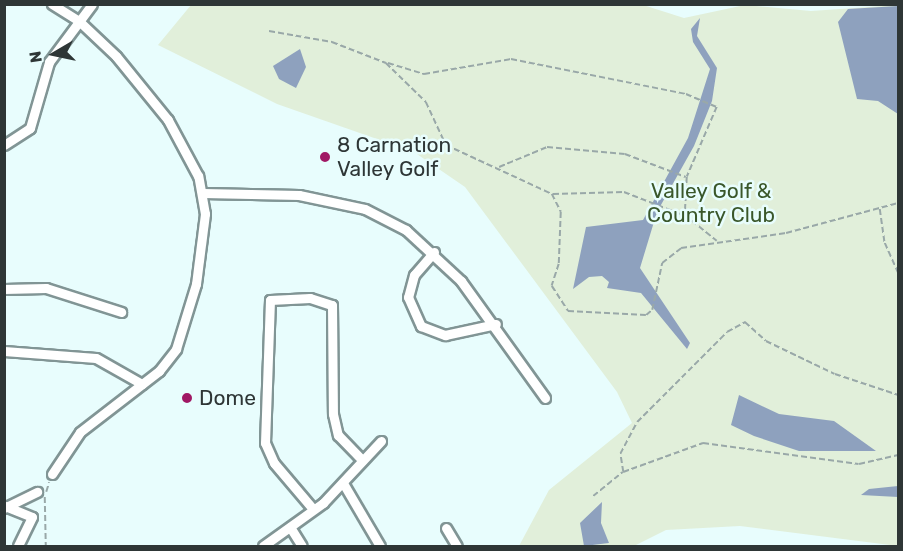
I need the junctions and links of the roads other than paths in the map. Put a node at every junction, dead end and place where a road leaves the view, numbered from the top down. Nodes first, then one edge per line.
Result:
1 (52, 4) edge
2 (92, 4) edge
3 (79, 21) junction
4 (4, 146) edge
5 (203, 193) junction
6 (434, 252) junction
7 (4, 289) edge
8 (121, 312) dead end
9 (496, 324) junction
10 (4, 351) edge
11 (142, 384) junction
12 (545, 398) dead end
13 (381, 441) dead end
14 (362, 460) junction
15 (52, 474) road end
16 (343, 483) junction
17 (37, 492) dead end
18 (5, 507) edge
19 (313, 509) junction
20 (290, 527) junction
21 (446, 528) dead end
22 (18, 546) edge
23 (262, 546) edge
24 (302, 546) edge
25 (380, 546) edge
26 (457, 546) edge

1 - 3 street
2 - 3 street
3 - 4 street
3 - 5 street
5 - 6 street
5 - 11 street
6 - 9 street
6 - 9 street
7 - 8 street
9 - 12 street
10 - 11 street
11 - 15 street
13 - 14 street
14 - 16 street
14 - 19 street
16 - 19 street
16 - 25 street
17 - 18 street
18 - 22 street
19 - 20 street
20 - 23 street
20 - 24 street
21 - 26 street

